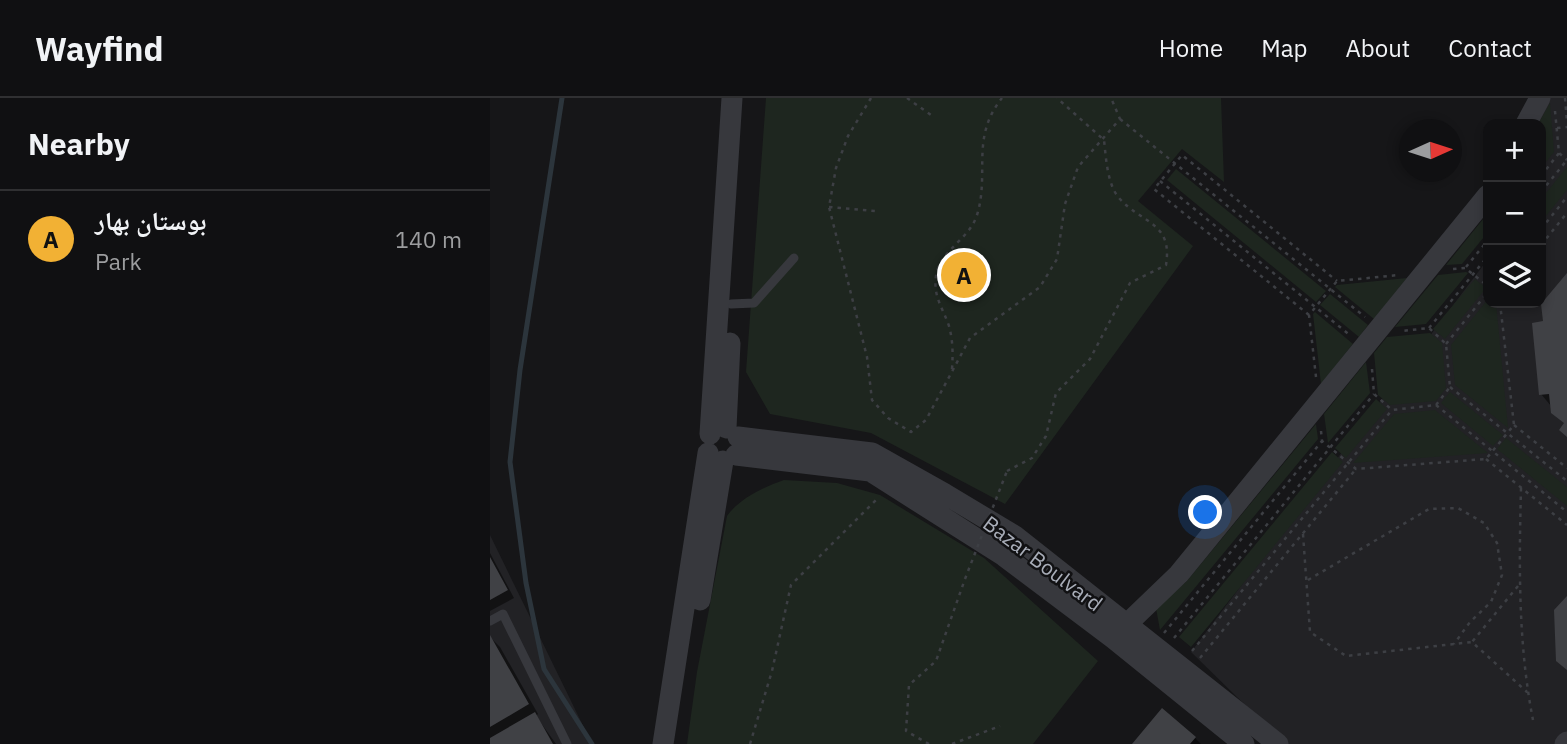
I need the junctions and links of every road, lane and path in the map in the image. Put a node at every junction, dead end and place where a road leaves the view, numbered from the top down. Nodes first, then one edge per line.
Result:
1 (732, 98) edge
2 (745, 98) edge
3 (871, 98) edge
4 (908, 98) edge
5 (1002, 98) edge
6 (1057, 98) edge
7 (1111, 98) edge
8 (1564, 98) edge
9 (1547, 103) edge
10 (932, 115) dead end
11 (1120, 119) junction
12 (1531, 119) edge
13 (1567, 125) edge
14 (1557, 128) junction
15 (1104, 140) junction
16 (1559, 153) junction
17 (1567, 160) edge
18 (1175, 163) junction
19 (1546, 170) edge
20 (1160, 181) junction
21 (1546, 186) edge
22 (1567, 197) edge
23 (1483, 201) edge
24 (829, 207) junction
25 (875, 211) dead end
26 (1567, 213) edge
27 (1546, 223) edge
28 (1546, 239) edge
29 (1484, 245) edge
30 (794, 258) dead end
31 (1483, 262) edge
32 (1465, 268) junction
33 (1453, 269) dead end
34 (1400, 274) dead end
35 (1473, 274) junction
36 (1337, 281) junction
37 (1483, 282) edge
38 (1330, 289) junction
39 (1483, 298) edge
40 (731, 304) junction
41 (1316, 307) junction
42 (1501, 308) edge
43 (1309, 315) junction
44 (1372, 323) dead end
45 (1429, 328) junction
46 (1390, 332) dead end
47 (1357, 341) dead end
48 (1446, 344) junction
49 (1371, 369) dead end
50 (951, 373) junction
51 (1316, 377) dead end
52 (1450, 387) junction
53 (1374, 394) junction
54 (1436, 405) junction
55 (1392, 410) junction
56 (1514, 425) junction
57 (1321, 429) dead end
58 (1507, 433) junction
59 (1322, 441) junction
60 (723, 445) junction
61 (1330, 448) junction
62 (1492, 451) junction
63 (1486, 459) junction
64 (1348, 463) junction
65 (1567, 468) edge
66 (1356, 469) junction
67 (1567, 481) edge
68 (1521, 488) junction
69 (880, 495) dead end
70 (1567, 512) edge
71 (1567, 525) edge
72 (1303, 534) junction
73 (1308, 580) junction
74 (1519, 584) junction
75 (490, 621) edge
76 (1126, 625) junction
77 (1160, 637) dead end
78 (1472, 642) junction
79 (1168, 644) dead end
80 (1454, 644) junction
81 (1186, 659) dead end
82 (1194, 666) dead end
83 (1527, 692) junction
84 (1533, 720) dead end
85 (1000, 726) dead end
86 (567, 744) edge
87 (663, 744) edge
88 (677, 744) edge
89 (750, 744) edge
90 (929, 744) edge
91 (951, 744) edge
92 (1244, 744) edge
93 (1279, 744) edge

1 - 60 street
2 - 40 street
3 - 24 path
4 - 10 path
5 - 50 path
6 - 15 path
7 - 11 path
8 - 13 path
9 - 12 street
9 - 14 path
11 - 15 path
11 - 18 path
13 - 14 path
14 - 16 path
15 - 50 path
15 - 90 path, bridge
16 - 17 path
16 - 19 path
17 - 21 path
18 - 20 path
18 - 36 path
18 - 38 path
20 - 41 path
20 - 43 path
22 - 27 path
23 - 76 street
24 - 25 path
24 - 50 path
26 - 28 path
29 - 32 path
30 - 40 lane
31 - 35 path
32 - 33 path
32 - 35 path
34 - 36 path
35 - 37 path
35 - 45 path
36 - 38 path
38 - 41 path
38 - 44 path
39 - 48 path
40 - 60 street
41 - 43 path
41 - 47 path
42 - 56 path
43 - 51 path
45 - 46 path
45 - 48 path
48 - 52 path
49 - 53 path
52 - 54 path
52 - 58 path
53 - 55 path
53 - 61 path
54 - 55 path
54 - 62 path
55 - 64 path
56 - 58 path
56 - 65 path
57 - 59 path
58 - 62 path
58 - 67 path
59 - 61 path
59 - 77 path
60 - 76 street, Bazar Boulvard
60 - 87 street
60 - 88 street
60 - 92 street
61 - 64 path
61 - 79 path
62 - 63 path
62 - 70 path
63 - 66 path
63 - 68 path
64 - 66 path
64 - 81 path
66 - 72 path
68 - 71 path
68 - 74 path
69 - 89 path
72 - 73 path
72 - 82 path
73 - 80 path
73 - 80 path
74 - 78 path
74 - 83 path
75 - 86 lane
76 - 93 street, Bazar Boulvard
78 - 80 path
78 - 83 path
83 - 84 path
85 - 91 path

